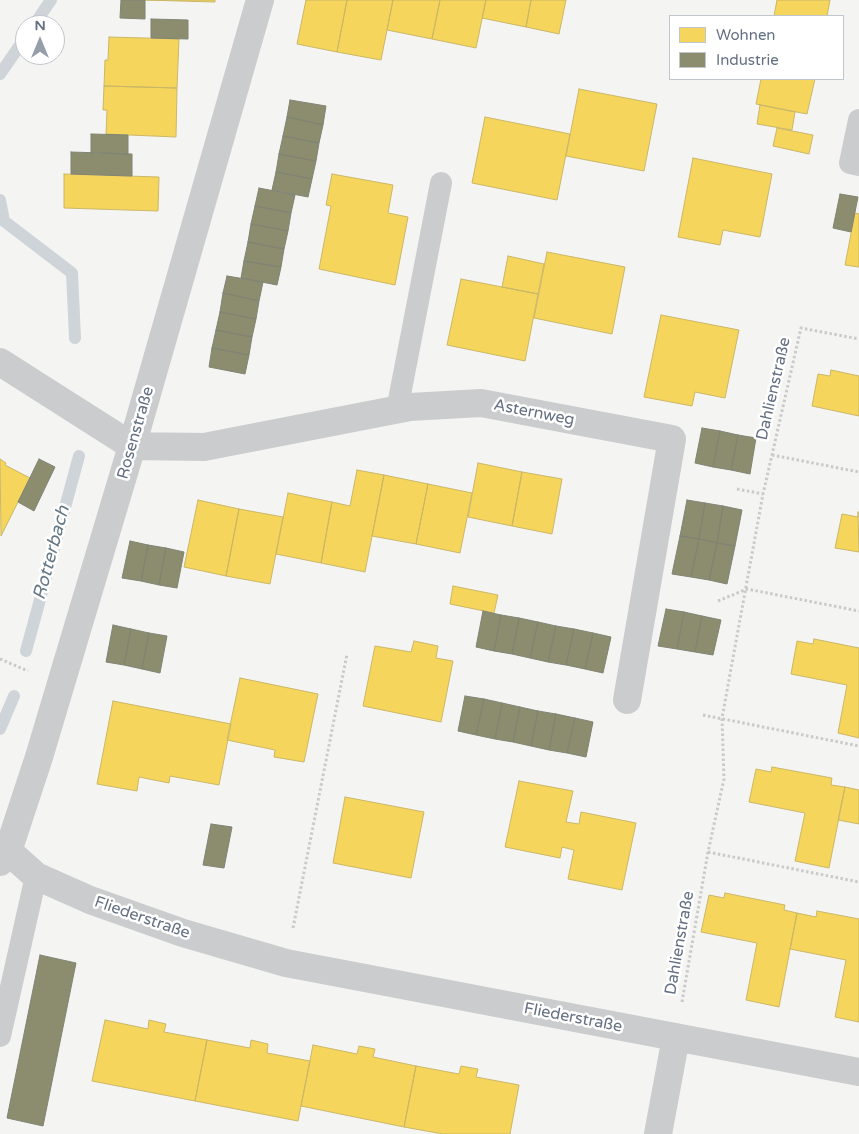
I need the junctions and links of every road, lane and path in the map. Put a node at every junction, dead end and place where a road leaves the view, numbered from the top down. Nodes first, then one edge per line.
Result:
1 (260, 0) edge
2 (859, 120) edge
3 (859, 165) edge
4 (441, 183) dead end
5 (859, 339) edge
6 (0, 362) edge
7 (397, 410) junction
8 (132, 446) junction
9 (772, 455) junction
10 (859, 472) edge
11 (737, 489) dead end
12 (764, 494) junction
13 (747, 589) junction
14 (718, 601) dead end
15 (859, 610) edge
16 (347, 654) dead end
17 (627, 700) dead end
18 (703, 715) dead end
19 (722, 718) junction
20 (859, 746) edge
21 (708, 852) junction
22 (4, 857) edge
23 (36, 876) junction
24 (859, 882) edge
25 (286, 964) junction
26 (0, 1036) edge
27 (676, 1038) junction
28 (859, 1072) edge
29 (658, 1134) edge

1 - 8 street, Rosenstraße
2 - 3 lane
4 - 7 lane
5 - 9 path, Dahlienstraße
6 - 8 street
7 - 8 street, Asternweg
7 - 17 street, Asternweg
8 - 22 street, Rosenstraße
9 - 10 path, Dahlienstraße
9 - 12 path, Dahlienstraße
11 - 12 path
12 - 13 path, Dahlienstraße
13 - 14 path
13 - 15 path
13 - 19 path, Dahlienstraße
16 - 25 path
18 - 19 path
19 - 20 path
19 - 21 path, Dahlienstraße
21 - 24 path
21 - 27 path, Dahlienstraße
22 - 23 street, Fliederstraße
23 - 25 street, Fliederstraße
23 - 26 lane
25 - 27 street, Fliederstraße
27 - 28 street, Fliederstraße
27 - 29 street

